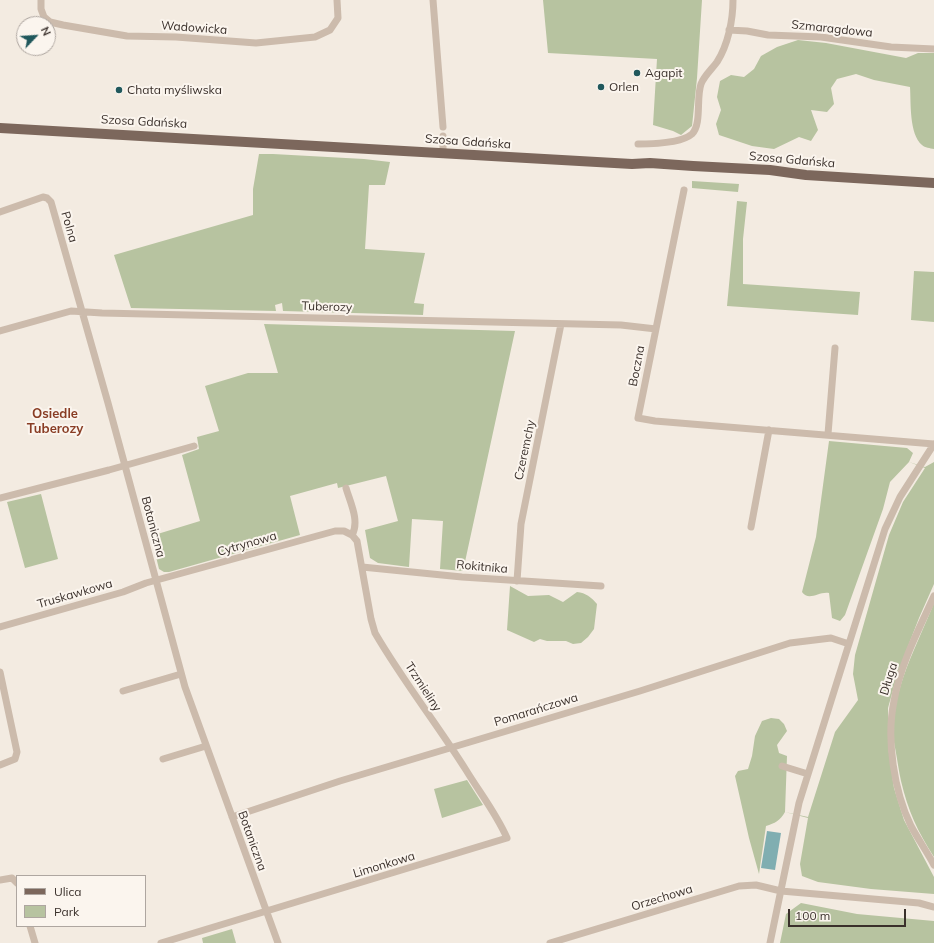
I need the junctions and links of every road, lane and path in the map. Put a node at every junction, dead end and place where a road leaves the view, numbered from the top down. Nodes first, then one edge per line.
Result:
1 (41, 0) edge
2 (337, 0) edge
3 (433, 0) edge
4 (733, 0) edge
5 (729, 30) junction
6 (934, 49) edge
7 (443, 127) dead end
8 (0, 128) edge
9 (443, 136) dead end
10 (638, 144) dead end
11 (443, 153) junction
12 (934, 183) edge
13 (684, 190) dead end
14 (0, 212) edge
15 (82, 311) junction
16 (561, 324) junction
17 (656, 329) junction
18 (0, 331) edge
19 (835, 348) dead end
20 (769, 430) junction
21 (828, 434) junction
22 (934, 444) edge
23 (194, 446) dead end
24 (125, 465) junction
25 (346, 488) dead end
26 (0, 498) edge
27 (750, 527) dead end
28 (352, 535) junction
29 (362, 567) junction
30 (156, 581) junction
31 (517, 581) junction
32 (601, 586) dead end
33 (934, 596) edge
34 (0, 627) edge
35 (849, 644) junction
36 (0, 672) edge
37 (181, 674) junction
38 (123, 691) dead end
39 (206, 746) junction
40 (451, 747) junction
41 (163, 759) dead end
42 (0, 765) edge
43 (782, 766) dead end
44 (808, 774) junction
45 (232, 817) junction
46 (507, 838) joint
47 (934, 865) edge
48 (0, 880) edge
49 (16, 882) edge
50 (781, 891) junction
51 (934, 907) edge
52 (266, 912) junction
53 (30, 927) edge
54 (35, 943) edge
55 (161, 943) edge
56 (278, 943) edge
57 (550, 943) edge
58 (770, 943) edge

1 - 2 street, Wadowicka
3 - 7 street
4 - 5 street
5 - 6 street, Szmaragdowa
5 - 10 street
8 - 11 main road, Szosa Gdańska
9 - 11 street
11 - 12 main road, Szosa Gdańska
13 - 17 street, Boczna
14 - 15 street, Polna
15 - 16 street, Tuberozy
15 - 18 street, Tuberozy
15 - 24 street, Botaniczna
16 - 17 street, Tuberozy
16 - 31 street, Czeremchy
17 - 20 street, Boczna
19 - 21 street
20 - 21 street, Boczna
20 - 27 street
21 - 22 street, Boczna
22 - 35 street
23 - 24 street
24 - 26 street
24 - 30 street, Botaniczna
25 - 28 street, Trzmieliny
28 - 29 street, Trzmieliny
28 - 30 street, Cytrynowa
29 - 31 street, Rokitnika
29 - 40 street, Trzmieliny
30 - 34 street, Truskawkowa
30 - 37 street, Botaniczna
31 - 32 street, Rokitnika
33 - 47 street, Długa
35 - 40 street, Pomarańczowa
35 - 44 street
36 - 42 street
37 - 38 street
37 - 39 street, Botaniczna
39 - 41 street
39 - 45 street, Botaniczna
40 - 45 street, Pomarańczowa
40 - 46 street, Trzmieliny
43 - 44 street
44 - 50 street
45 - 52 street, Botaniczna
46 - 52 street, Limonkowa
48 - 49 street
50 - 51 street, Orzechowa
50 - 57 street, Orzechowa
50 - 58 street
52 - 55 street, Limonkowa
52 - 56 street, Botaniczna
53 - 54 street

